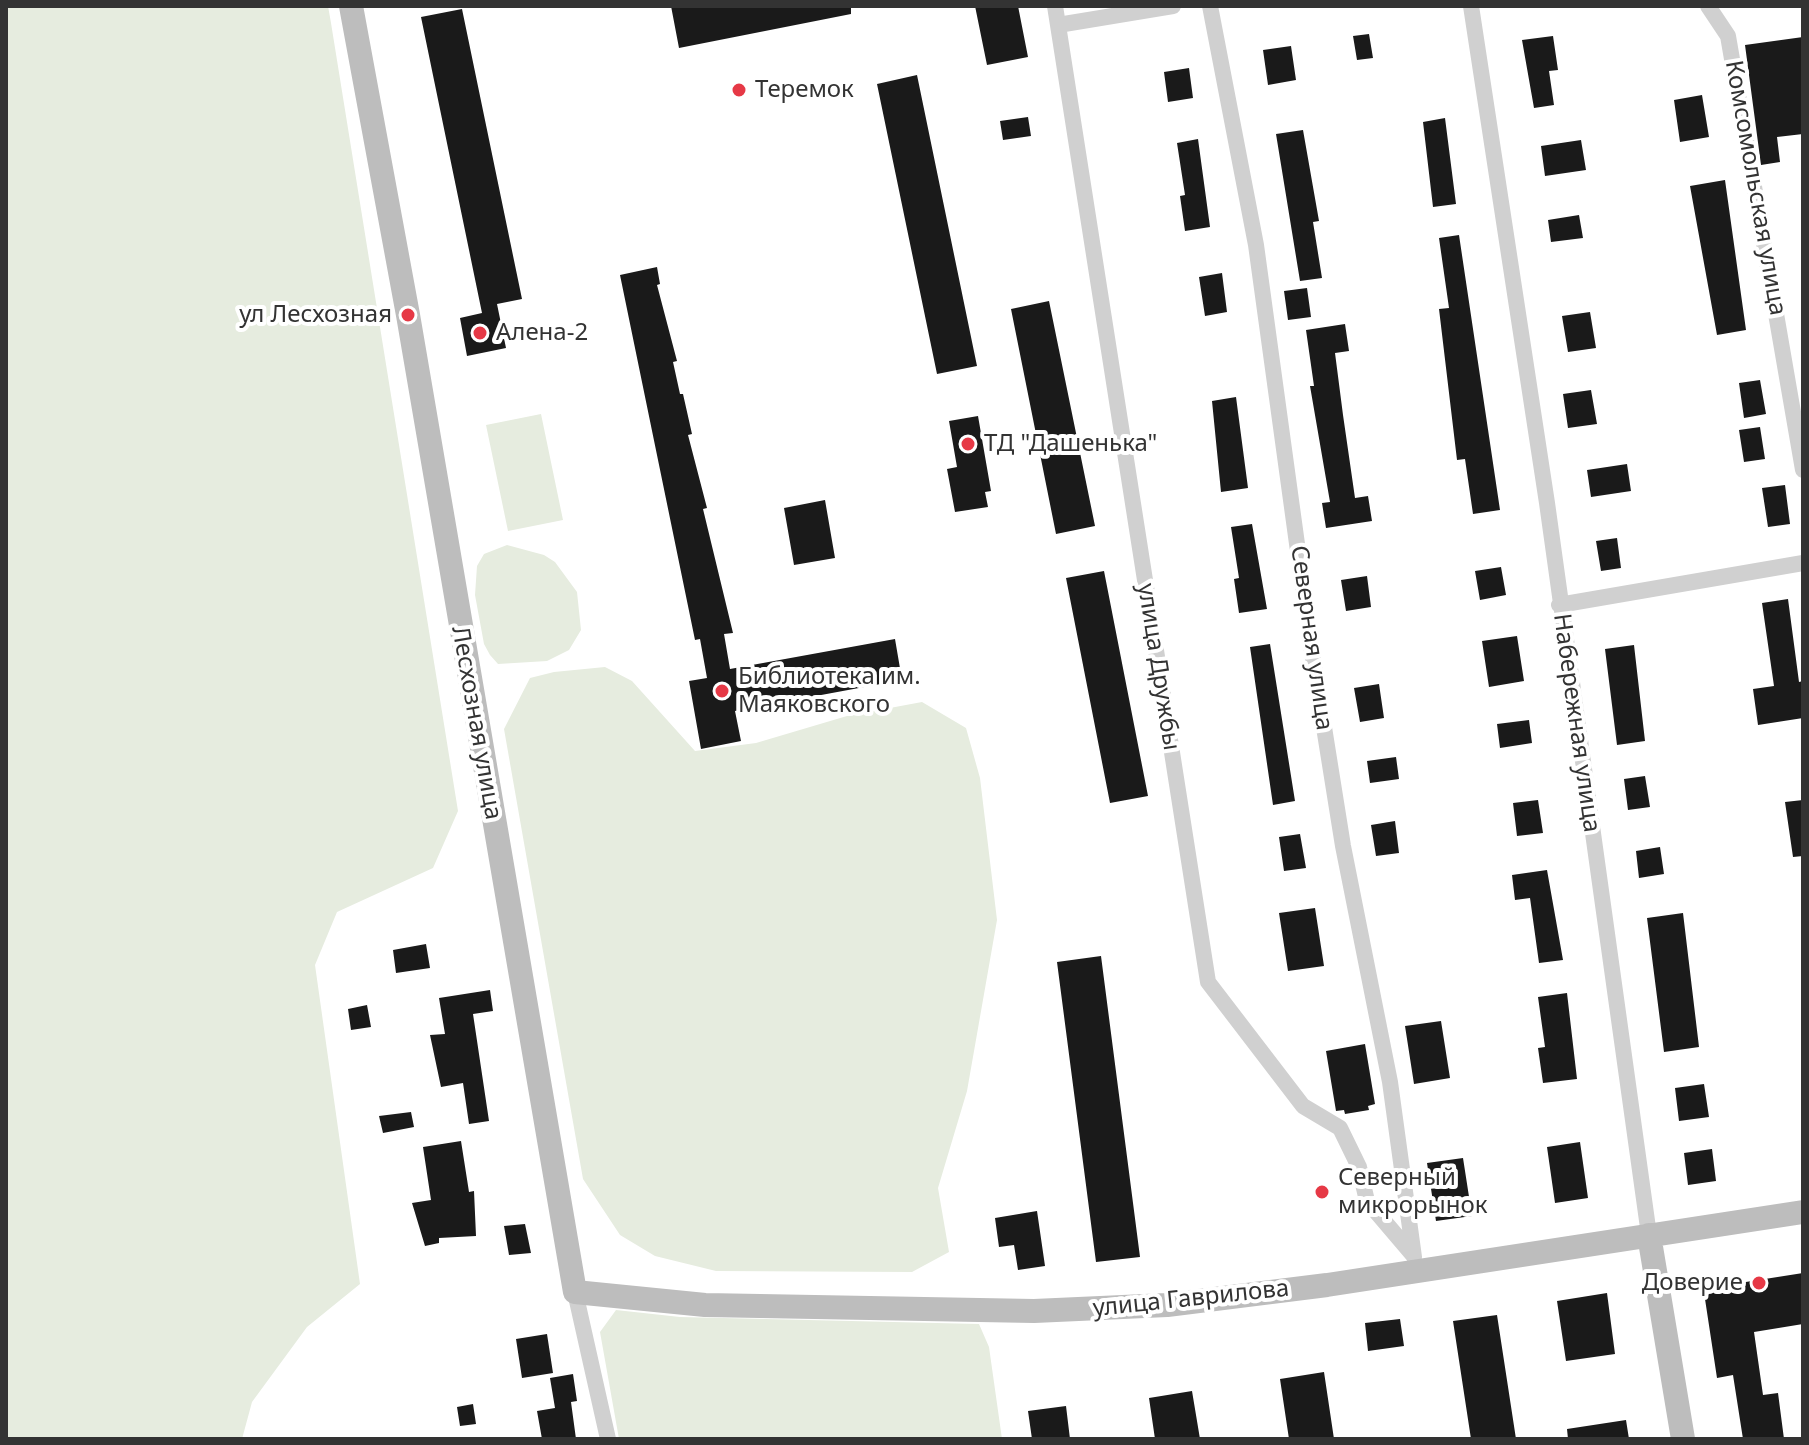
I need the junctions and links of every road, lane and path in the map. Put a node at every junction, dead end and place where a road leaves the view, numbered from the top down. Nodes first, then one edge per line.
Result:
1 (351, 6) edge
2 (1055, 6) edge
3 (1173, 6) edge
4 (1210, 6) edge
5 (1471, 6) edge
6 (1708, 6) edge
7 (1058, 25) junction
8 (1803, 470) edge
9 (1803, 563) edge
10 (1559, 605) junction
11 (1803, 1212) edge
12 (1649, 1235) junction
13 (1414, 1263) junction
14 (575, 1292) junction
15 (608, 1439) edge
16 (1683, 1439) edge

1 - 14 street, Лесхозная улица
2 - 7 street, улица Дружбы
3 - 7 street
4 - 13 street, Северная улица
5 - 10 street, Набережная улица
6 - 8 street, Комсомольская улица
7 - 13 street, улица Дружбы
9 - 10 street
10 - 12 street, Набережная улица
11 - 12 street, улица Гаврилова
12 - 13 street, улица Гаврилова
12 - 16 street, Набережная улица
13 - 14 street, улица Гаврилова
14 - 15 street, Лесхозная улица

